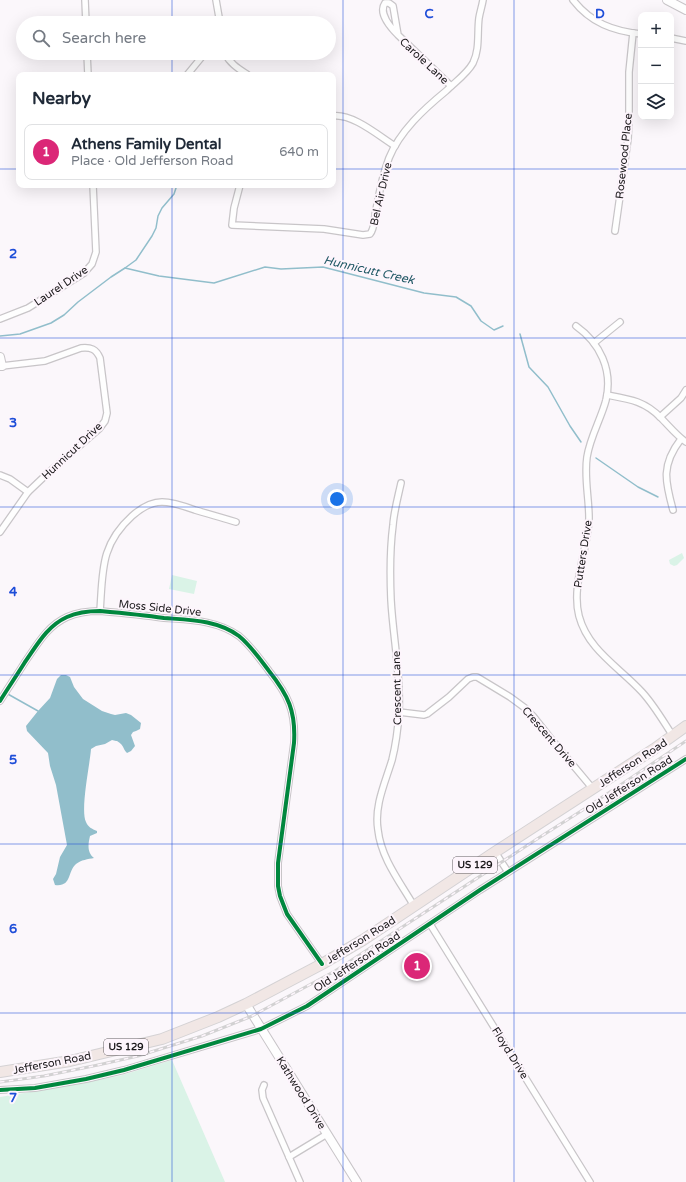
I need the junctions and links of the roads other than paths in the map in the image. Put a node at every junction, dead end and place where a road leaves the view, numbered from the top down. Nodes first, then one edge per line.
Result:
1 (85, 0) edge
2 (216, 0) edge
3 (483, 0) edge
4 (573, 0) edge
5 (667, 0) edge
6 (686, 10) edge
7 (86, 16) edge
8 (219, 16) edge
9 (633, 33) junction
10 (638, 34) edge
11 (398, 35) junction
12 (674, 39) edge
13 (686, 41) edge
14 (87, 60) edge
15 (199, 60) edge
16 (229, 60) edge
17 (88, 72) edge
18 (189, 72) edge
19 (244, 72) edge
20 (451, 86) junction
21 (336, 116) edge
22 (395, 146) junction
23 (93, 188) edge
24 (239, 188) edge
25 (615, 231) dead end
26 (0, 319) edge
27 (620, 322) dead end
28 (576, 326) dead end
29 (594, 343) junction
30 (0, 357) edge
31 (1, 366) edge
32 (686, 390) edge
33 (607, 395) junction
34 (660, 417) junction
35 (684, 441) edge
36 (0, 475) edge
37 (401, 483) dead end
38 (28, 492) junction
39 (673, 510) dead end
40 (236, 522) dead end
41 (0, 532) edge
42 (100, 611) junction
43 (0, 702) edge
44 (399, 712) junction
45 (686, 726) edge
46 (673, 737) junction
47 (686, 759) edge
48 (593, 789) junction
49 (495, 852) junction
50 (508, 872) junction
51 (414, 906) junction
52 (430, 924) junction
53 (322, 964) junction
54 (246, 1004) junction
55 (261, 1029) junction
56 (0, 1072) edge
57 (264, 1085) dead end
58 (0, 1090) edge
59 (327, 1134) junction
60 (289, 1157) junction
61 (300, 1182) edge
62 (357, 1182) edge
63 (590, 1182) edge

1 - 7 street
2 - 8 street
3 - 20 street, Bel Air Drive
4 - 9 street
5 - 6 street
9 - 10 street
9 - 25 street, Rosewood Place
11 - 11 street, Carole Lane
11 - 20 street, Carole Lane
12 - 13 street
14 - 17 street
15 - 18 street
16 - 19 street
20 - 22 street, Bel Air Drive
21 - 22 street
22 - 24 street, Bel Air Drive
23 - 26 street, Laurel Drive
27 - 29 street
28 - 29 street, Putters Drive
29 - 33 street, Putters Drive
30 - 31 street
31 - 38 street, Hunnicut Drive
32 - 34 street
33 - 34 street
33 - 46 street, Putters Drive
34 - 35 street
35 - 39 street
36 - 38 street
37 - 44 street, Crescent Lane
38 - 41 street, Hunnicut Drive
40 - 42 street
42 - 43 street, Moss Side Drive
42 - 53 street, Moss Side Drive
44 - 48 street, Crescent Drive
44 - 51 street, Crescent Lane
45 - 46 highway, Jefferson Road / US 129
46 - 48 highway, Jefferson Road / US 129
47 - 50 street, Old Jefferson Road
48 - 49 highway, Jefferson Road / US 129
49 - 50 street
49 - 51 highway, Jefferson Road / US 129
50 - 52 street, Old Jefferson Road
51 - 53 highway, Jefferson Road / US 129
52 - 55 street, Old Jefferson Road
52 - 63 street, Floyd Drive
53 - 54 highway, Jefferson Road / US 129
54 - 55 street, Kathwood Drive
54 - 56 highway, Jefferson Road / US 129
55 - 58 street, Old Jefferson Road
55 - 59 street, Kathwood Drive
57 - 60 street
59 - 60 street
59 - 62 street, Kathwood Drive
60 - 61 street

